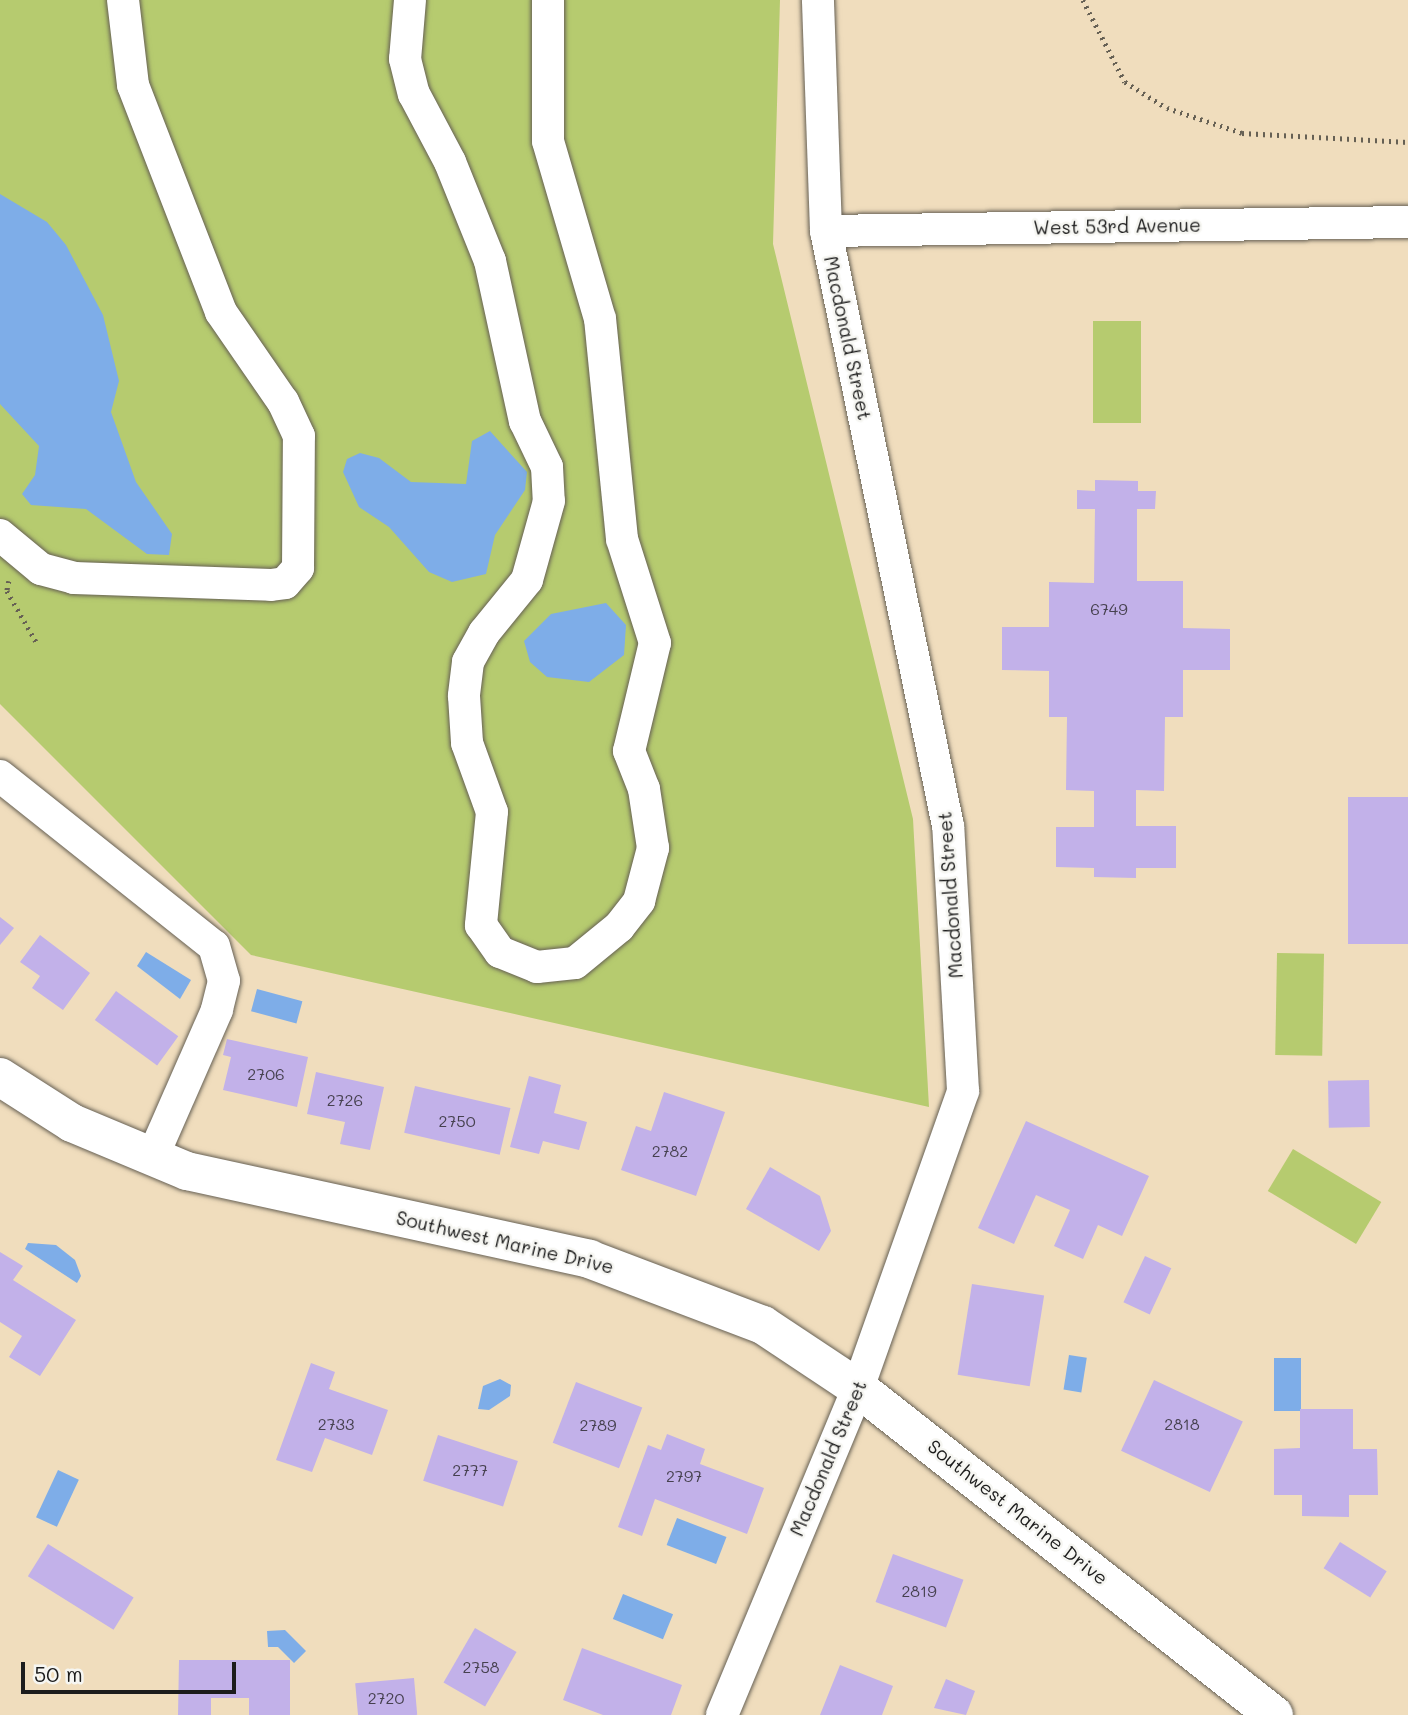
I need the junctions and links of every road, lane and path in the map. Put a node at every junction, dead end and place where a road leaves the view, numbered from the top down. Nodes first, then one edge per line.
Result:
1 (123, 0) edge
2 (410, 0) edge
3 (548, 0) edge
4 (818, 0) edge
5 (1083, 0) edge
6 (1408, 142) edge
7 (1408, 222) edge
8 (826, 231) junction
9 (11, 546) edge
10 (38, 645) dead end
11 (0, 776) edge
12 (0, 1077) edge
13 (152, 1158) junction
14 (858, 1388) junction
15 (722, 1715) edge
16 (1274, 1715) edge

1 - 9 street
2 - 3 street
4 - 8 street, Macdonald Street
5 - 6 path
7 - 8 street, West 53rd Avenue
8 - 14 street, Macdonald Street
9 - 10 path
11 - 13 street
12 - 13 main road, Southwest Marine Drive
13 - 14 main road, Southwest Marine Drive
14 - 15 street, Macdonald Street
14 - 16 main road, Southwest Marine Drive

